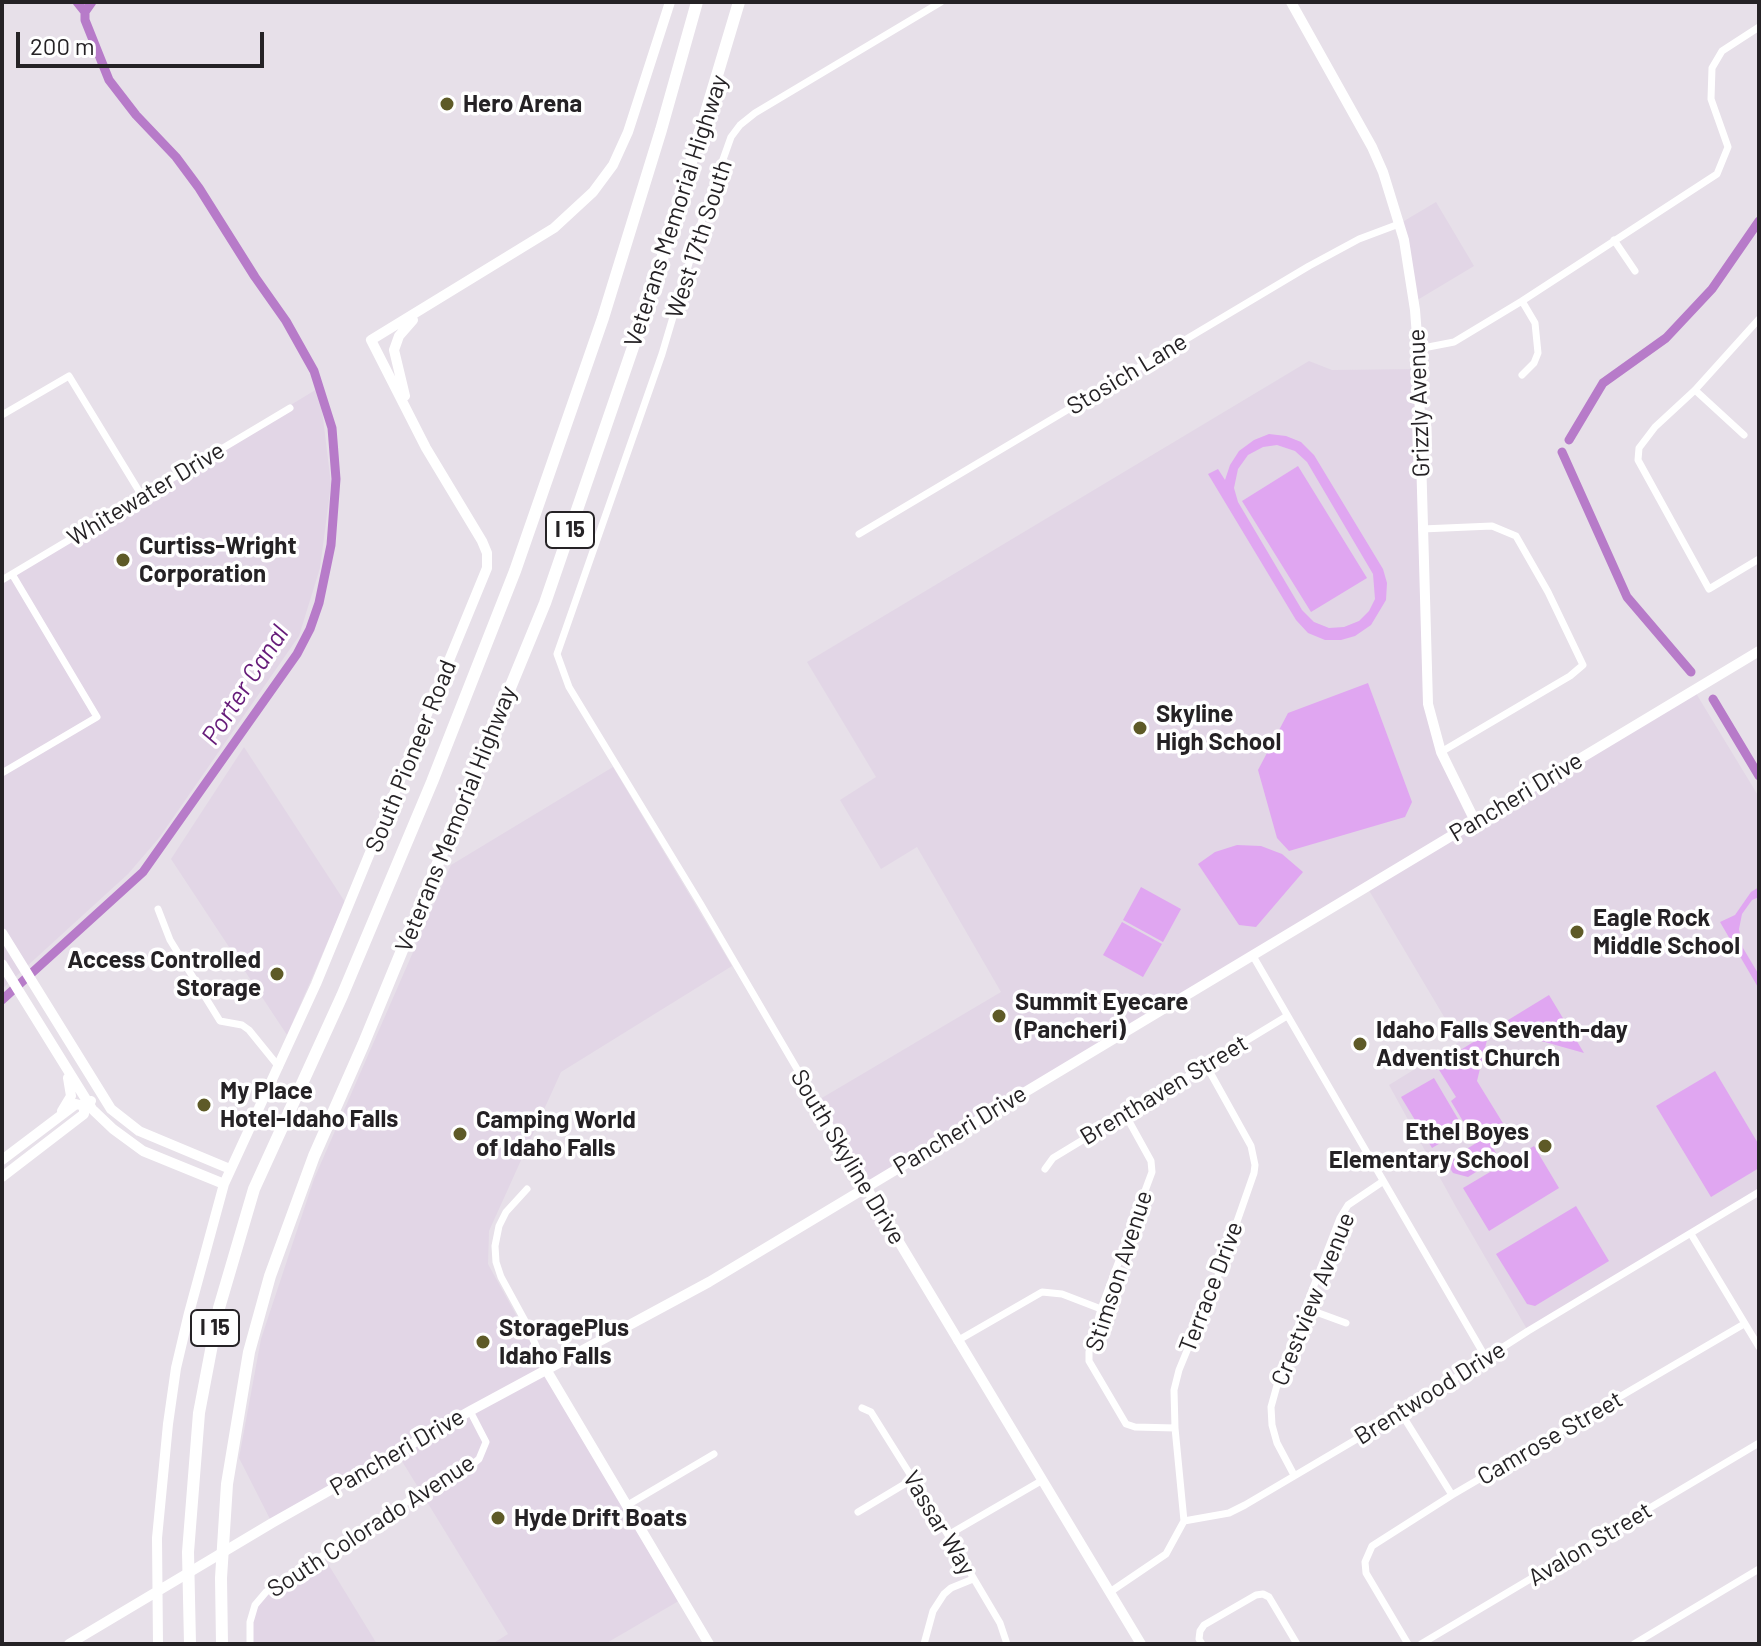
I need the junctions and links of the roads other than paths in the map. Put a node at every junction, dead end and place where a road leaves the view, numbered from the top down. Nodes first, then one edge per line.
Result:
1 (670, 2) edge
2 (697, 2) edge
3 (739, 2) edge
4 (941, 2) edge
5 (1291, 2) edge
6 (1759, 27) edge
7 (1399, 224) junction
8 (1614, 240) junction
9 (1635, 271) dead end
10 (1522, 301) junction
11 (428, 305) junction
12 (1759, 319) edge
13 (1418, 349) junction
14 (1522, 375) dead end
15 (1695, 390) junction
16 (290, 408) dead end
17 (409, 414) junction
18 (2, 415) edge
19 (1744, 435) dead end
20 (142, 496) junction
21 (1422, 529) junction
22 (859, 534) dead end
23 (1759, 559) edge
24 (12, 574) junction
25 (2, 580) edge
26 (1759, 651) edge
27 (560, 668) joint
28 (1441, 752) junction
29 (2, 773) edge
30 (1475, 821) junction
31 (158, 909) dead end
32 (2, 933) edge
33 (1253, 956) junction
34 (2, 964) edge
35 (1287, 1016) junction
36 (61, 1062) junction
37 (1206, 1065) junction
38 (279, 1067) junction
39 (100, 1094) junction
40 (86, 1104) junction
41 (1125, 1114) junction
42 (52, 1123) junction
43 (2, 1160) edge
44 (230, 1169) junction
45 (1045, 1169) dead end
46 (2, 1177) edge
47 (1382, 1182) junction
48 (224, 1184) junction
49 (866, 1187) junction
50 (527, 1189) dead end
51 (1759, 1192) edge
52 (1691, 1234) junction
53 (1305, 1308) junction
54 (1101, 1309) junction
55 (1346, 1323) dead end
56 (1744, 1324) junction
57 (957, 1341) junction
58 (1759, 1347) edge
59 (1486, 1358) junction
60 (547, 1371) junction
61 (862, 1408) dead end
62 (470, 1411) junction
63 (1401, 1413) junction
64 (1175, 1428) junction
65 (1759, 1443) edge
66 (714, 1454) dead end
67 (1294, 1475) junction
68 (913, 1479) junction
69 (1041, 1481) junction
70 (1452, 1495) junction
71 (626, 1506) junction
72 (858, 1512) dead end
73 (1184, 1521) junction
74 (948, 1535) junction
75 (1759, 1569) edge
76 (973, 1579) junction
77 (1110, 1592) junction
78 (69, 1644) edge
79 (158, 1644) edge
80 (190, 1644) edge
81 (222, 1644) edge
82 (250, 1644) edge
83 (709, 1644) edge
84 (924, 1644) edge
85 (1007, 1644) edge
86 (1141, 1644) edge
87 (1202, 1644) edge
88 (1297, 1644) edge
89 (1408, 1644) edge
90 (1421, 1644) edge
91 (1634, 1644) edge

1 - 11 street, South Pioneer Road
2 - 80 highway, Veterans Memorial Highway / I 15
3 - 81 highway, Veterans Memorial Highway / I 15
4 - 27 street, West 17th South
5 - 7 street, Grizzly Avenue
6 - 8 street
7 - 13 street, Grizzly Avenue
7 - 22 street, Stosich Lane
8 - 9 street
8 - 10 street
10 - 13 street
10 - 14 street
11 - 17 street
11 - 17 street, South Pioneer Road
12 - 15 street
13 - 21 street, Grizzly Avenue
15 - 19 street
15 - 23 street
16 - 20 street, Whitewater Drive
17 - 38 street, South Pioneer Road
18 - 20 street
20 - 24 street, Whitewater Drive
21 - 28 street, Grizzly Avenue
21 - 28 street
24 - 25 street, Whitewater Drive
24 - 29 street
26 - 30 street, Pancheri Drive
27 - 49 street, South Skyline Drive
28 - 30 street, Grizzly Avenue
30 - 33 street, Pancheri Drive
31 - 38 street
32 - 39 street
33 - 35 street
33 - 49 street, Pancheri Drive
34 - 36 street
35 - 37 street, Brenthaven Street
35 - 47 street
36 - 40 street
36 - 42 street
37 - 41 street, Brenthaven Street
37 - 64 street, Terrace Drive
38 - 44 street, South Pioneer Road
39 - 40 street
39 - 44 street
40 - 42 street
40 - 46 street
40 - 48 street
41 - 45 street, Brenthaven Street
41 - 54 street, Stimson Avenue
42 - 43 street
44 - 48 street, South Pioneer Road
47 - 53 street, Crestview Avenue
47 - 59 street
48 - 79 street, South Pioneer Road
49 - 57 street, South Skyline Drive
49 - 60 street, Pancheri Drive
50 - 60 street
51 - 52 street, Brentwood Drive
52 - 56 street
52 - 59 street, Brentwood Drive
53 - 55 street
53 - 67 street, Crestview Avenue
54 - 57 street
54 - 64 street, Stimson Avenue
56 - 58 street
56 - 70 street, Camrose Street
57 - 69 street, South Skyline Drive
59 - 63 street, Brentwood Drive
60 - 62 street, Pancheri Drive
60 - 71 street
61 - 68 street, Vassar Way
62 - 78 street, Pancheri Drive
62 - 82 street, South Colorado Avenue
63 - 67 street, Brentwood Drive
63 - 70 street
64 - 73 street, Terrace Drive
65 - 90 street, Avalon Street
66 - 71 street
67 - 73 street, Brentwood Drive
68 - 72 street
68 - 74 street, Vassar Way
69 - 74 street
69 - 77 street, South Skyline Drive
70 - 89 street, Camrose Street
71 - 83 street
73 - 77 street
74 - 76 street, Vassar Way
75 - 91 street
76 - 84 street
76 - 85 street, Vassar Way
77 - 86 street, South Skyline Drive
87 - 88 street

